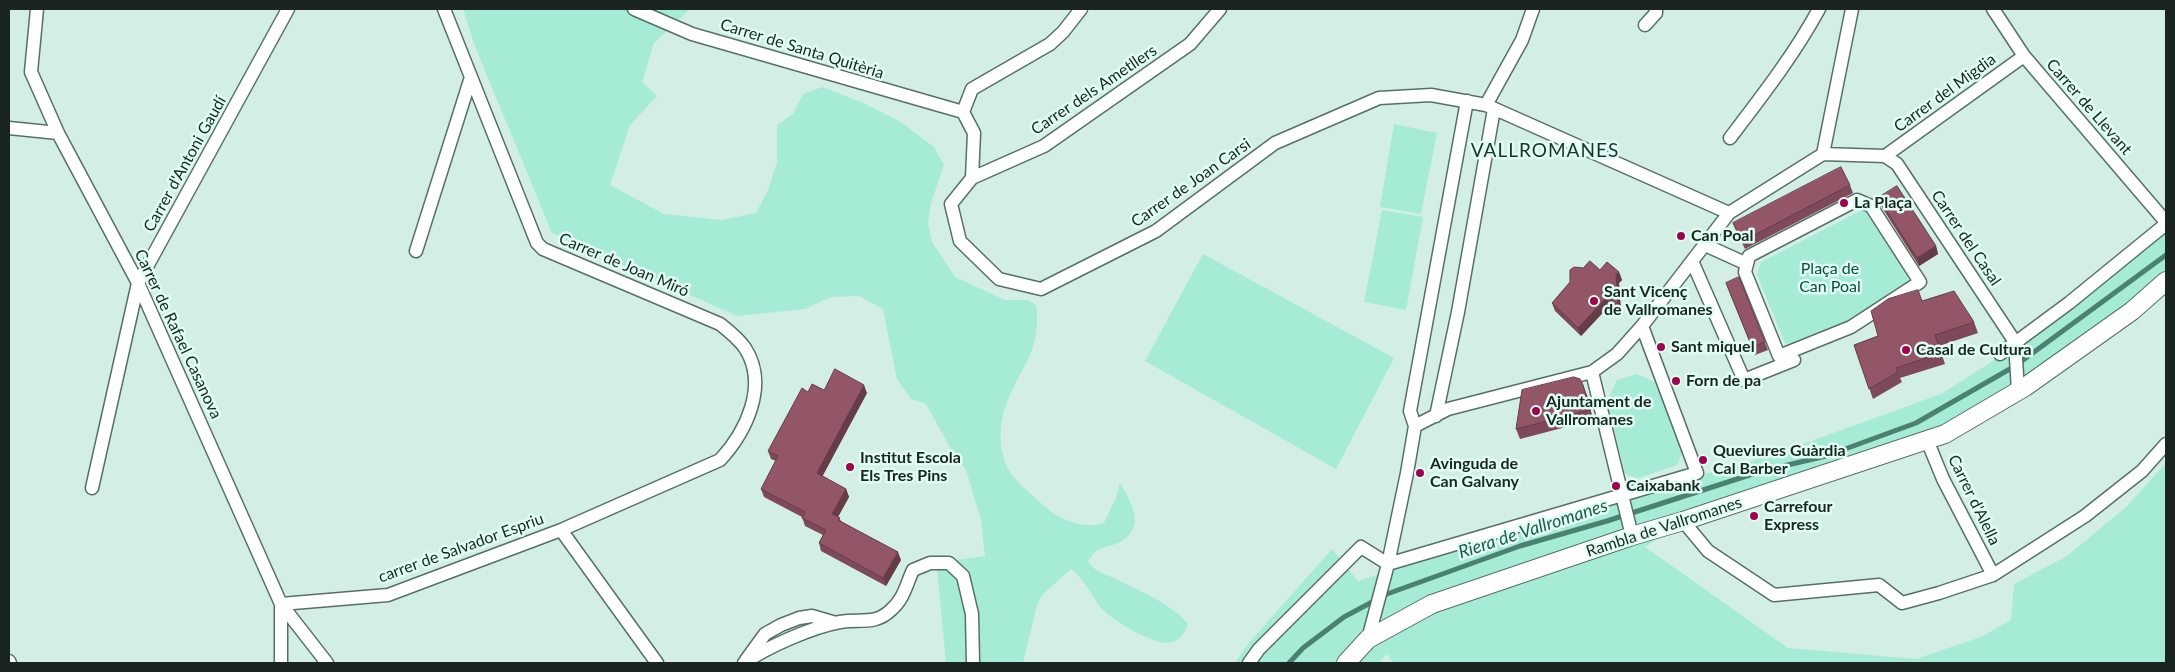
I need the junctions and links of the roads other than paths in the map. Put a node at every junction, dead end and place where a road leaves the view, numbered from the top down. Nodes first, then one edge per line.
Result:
1 (37, 9) edge
2 (288, 9) edge
3 (444, 9) edge
4 (634, 9) edge
5 (1081, 9) edge
6 (1220, 9) edge
7 (1534, 9) edge
8 (1656, 9) edge
9 (1818, 9) edge
10 (1852, 9) edge
11 (1994, 9) edge
12 (1645, 25) dead end
13 (2024, 56) junction
14 (470, 76) junction
15 (1467, 101) junction
16 (1490, 107) junction
17 (963, 112) junction
18 (9, 128) edge
19 (58, 133) junction
20 (1730, 138) dead end
21 (1823, 154) junction
22 (1885, 156) junction
23 (972, 178) junction
24 (1729, 213) junction
25 (2166, 223) edge
26 (1704, 245) junction
27 (416, 251) dead end
28 (1692, 261) junction
29 (1747, 264) junction
30 (2166, 281) edge
31 (138, 283) junction
32 (1642, 326) junction
33 (2015, 342) junction
34 (2000, 354) dead end
35 (1794, 360) dead end
36 (1592, 372) junction
37 (2018, 391) junction
38 (754, 393) joint
39 (1436, 416) junction
40 (1415, 426) junction
41 (1928, 440) junction
42 (2166, 444) edge
43 (92, 488) dead end
44 (1622, 494) junction
45 (1683, 521) junction
46 (561, 530) junction
47 (1632, 536) junction
48 (1388, 564) junction
49 (1993, 575) junction
50 (281, 604) junction
51 (1368, 639) junction
52 (281, 663) edge
53 (327, 663) edge
54 (657, 663) edge
55 (744, 663) edge
56 (973, 663) edge
57 (1249, 663) edge
58 (1346, 663) edge

1 - 19 street, Carrer de Rafael Casanova
2 - 31 street, Carrer d'Antoni Gaudí
3 - 14 street, Carrer de Joan Miró
4 - 17 street, Carrer de Santa Quitèria
5 - 17 street
6 - 23 street, Carrer dels Ametllers
7 - 16 street
8 - 12 street
9 - 20 street
10 - 21 street
11 - 13 street, Carrer de Llevant
13 - 22 street, Carrer del Migdia
13 - 25 street, Carrer de Llevant
14 - 27 street
14 - 38 street, Carrer de Joan Miró
15 - 16 street
15 - 23 street, Carrer de Joan Carsi
15 - 40 street
16 - 24 street
16 - 39 street
17 - 23 street
18 - 19 street
19 - 31 street, Carrer de Rafael Casanova
21 - 22 street
21 - 24 street
22 - 33 street, Carrer del Casal
24 - 26 street
25 - 33 street
26 - 28 street
26 - 29 street
28 - 32 street
28 - 35 street
29 - 29 street
30 - 37 street, Rambla de Vallromanes
31 - 43 street, Carrer d'Antoni Gaudí
31 - 50 street, Carrer de Rafael Casanova
32 - 36 street
32 - 44 street
33 - 34 street
33 - 37 street
36 - 39 street
36 - 44 street
37 - 41 street, Rambla de Vallromanes
38 - 46 street, carrer de Salvador Espriu
39 - 40 street
40 - 48 street
41 - 45 street, Rambla de Vallromanes
41 - 49 street, Carrer d'Alella
42 - 49 street
44 - 47 street
44 - 48 street
45 - 47 street, Rambla de Vallromanes
45 - 49 street
46 - 50 street, carrer de Salvador Espriu
46 - 54 street
47 - 51 street, Rambla de Vallromanes
48 - 51 street
48 - 57 street
50 - 52 street
50 - 53 street, Carrer de Rafael Casanova
51 - 58 street, Rambla de Vallromanes
55 - 56 street

